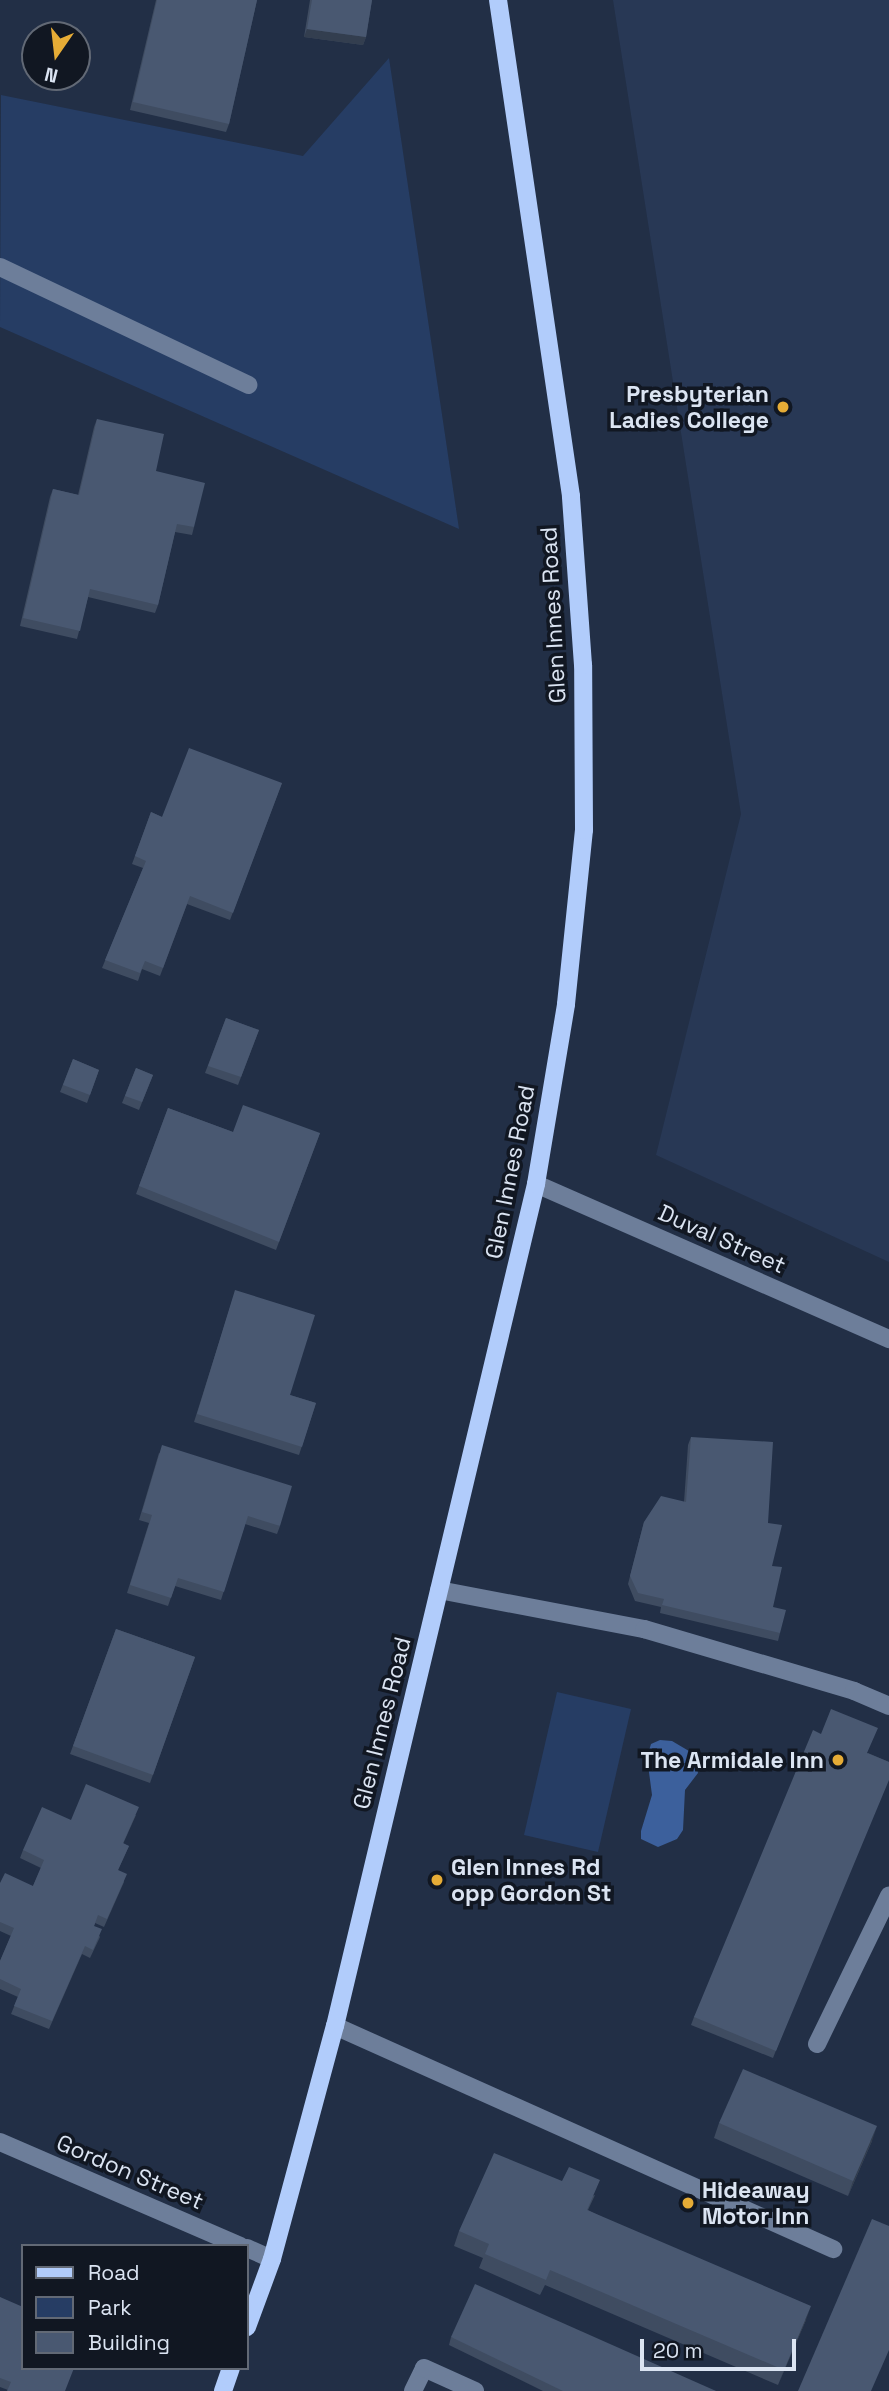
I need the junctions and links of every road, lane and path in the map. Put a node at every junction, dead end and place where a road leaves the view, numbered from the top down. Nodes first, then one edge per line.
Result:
1 (498, 0) edge
2 (0, 267) edge
3 (248, 385) dead end
4 (536, 1184) junction
5 (889, 1339) edge
6 (439, 1590) junction
7 (889, 1706) edge
8 (889, 1896) edge
9 (335, 2026) junction
10 (817, 2044) dead end
11 (0, 2142) edge
12 (235, 2244) edge
13 (248, 2248) edge
14 (833, 2249) dead end
15 (272, 2259) junction
16 (248, 2324) edge
17 (230, 2370) edge
18 (223, 2391) edge
19 (413, 2391) edge
20 (475, 2391) edge

1 - 4 main road, Glen Innes Road
2 - 3 street
4 - 5 street, Duval Street
4 - 6 main road, Glen Innes Road
6 - 7 street
6 - 9 main road, Glen Innes Road
8 - 10 street
9 - 14 street
9 - 15 main road, Glen Innes Road
11 - 12 street, Gordon Street
13 - 15 street
15 - 16 main road, Glen Innes Road
17 - 18 main road
19 - 20 street

